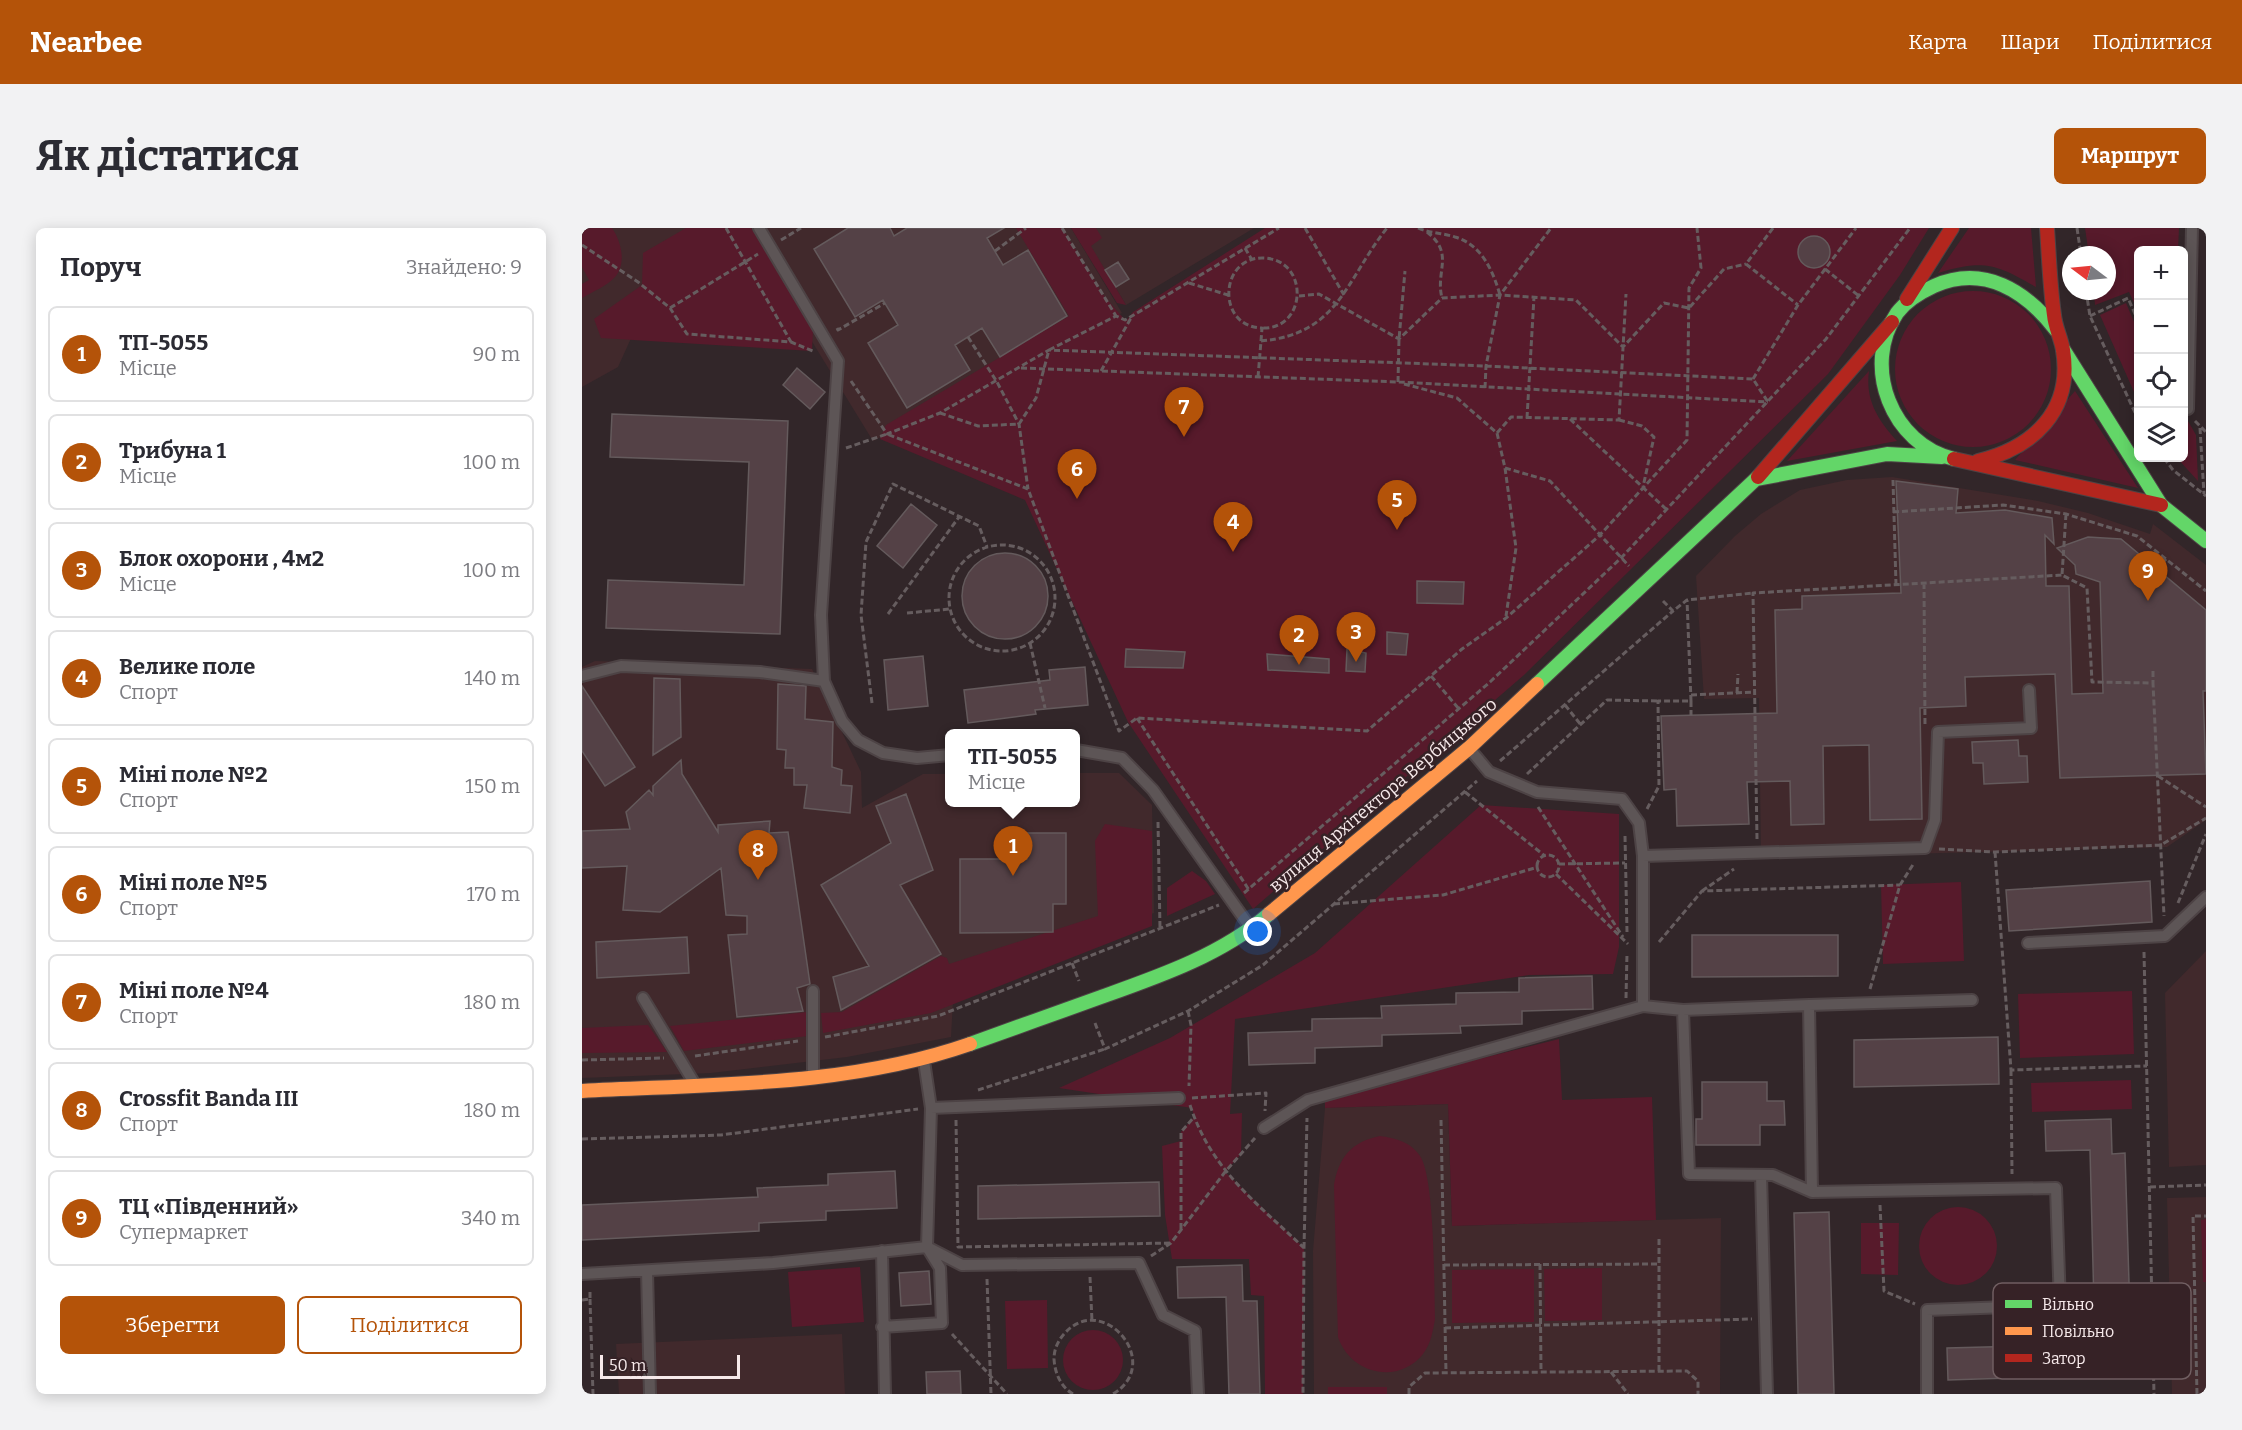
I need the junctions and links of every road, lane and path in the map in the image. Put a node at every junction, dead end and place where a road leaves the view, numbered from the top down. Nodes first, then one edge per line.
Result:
1 (726, 228) edge
2 (759, 228) edge
3 (801, 228) edge
4 (1026, 228) edge
5 (1062, 228) edge
6 (1279, 228) edge
7 (1305, 228) edge
8 (1387, 228) edge
9 (1418, 228) edge
10 (1551, 228) edge
11 (1697, 228) edge
12 (1773, 228) edge
13 (1856, 228) edge
14 (1910, 228) edge
15 (1952, 228) edge
16 (2047, 228) edge
17 (2077, 228) edge
18 (2192, 228) edge
19 (1426, 231) junction
20 (582, 245) edge
21 (2080, 246) edge
22 (770, 247) junction
23 (1245, 248) junction
24 (995, 251) dead end
25 (1252, 260) junction
26 (745, 262) junction
27 (1746, 264) junction
28 (1825, 269) junction
29 (1405, 272) dead end
30 (1188, 283) junction
31 (1626, 294) dead end
32 (1228, 295) junction
33 (1344, 295) junction
34 (1500, 295) junction
35 (1299, 296) junction
36 (1859, 296) junction
37 (1534, 297) junction
38 (1442, 298) junction
39 (2087, 300) edge
40 (885, 303) dead end
41 (1339, 304) junction
42 (1798, 305) junction
43 (1903, 306) junction
44 (669, 308) junction
45 (1689, 308) junction
46 (2134, 311) edge
47 (1116, 316) junction
48 (1132, 316) junction
49 (2090, 316) junction
50 (832, 320) dead end
51 (1892, 322) junction
52 (1262, 328) junction
53 (2056, 330) junction
54 (968, 337) dead end
55 (1399, 339) junction
56 (1261, 341) junction
57 (791, 342) junction
58 (1623, 347) junction
59 (1049, 350) junction
60 (2063, 350) junction
61 (1113, 352) junction
62 (1259, 358) junction
63 (838, 361) junction
64 (1398, 363) junction
65 (1486, 366) junction
66 (1020, 368) junction
67 (1530, 368) junction
68 (1046, 369) junction
69 (1101, 371) junction
70 (1622, 373) junction
71 (1258, 377) junction
72 (1688, 377) junction
73 (1753, 380) junction
74 (997, 382) junction
75 (1398, 382) junction
76 (1485, 388) junction
77 (1528, 391) junction
78 (1620, 396) junction
79 (1687, 400) junction
80 (1768, 402) junction
81 (2188, 409) dead end
82 (940, 413) junction
83 (2134, 413) edge
84 (1527, 418) junction
85 (1570, 419) junction
86 (1619, 420) junction
87 (1019, 424) junction
88 (2200, 428) dead end
89 (1497, 433) junction
90 (887, 434) junction
91 (832, 453) junction
92 (1945, 457) junction
93 (1970, 462) junction
94 (2167, 462) edge
95 (1505, 468) junction
96 (1757, 479) junction
97 (1893, 480) dead end
98 (1643, 488) junction
99 (1028, 489) junction
100 (2205, 495) edge
101 (2161, 505) junction
102 (1667, 510) junction
103 (1893, 512) junction
104 (2066, 514) junction
105 (959, 517) junction
106 (1599, 536) junction
107 (2206, 541) edge
108 (987, 547) junction
109 (1622, 557) junction
110 (2166, 559) junction
111 (2157, 569) dead end
112 (2062, 575) junction
113 (1924, 583) junction
114 (1646, 584) junction
115 (1896, 585) junction
116 (2206, 591) edge
117 (1753, 593) junction
118 (1687, 600) junction
119 (950, 609) junction
120 (907, 613) dead end
121 (888, 614) dead end
122 (1506, 618) junction
123 (1030, 643) junction
124 (2153, 671) dead end
125 (1738, 674) dead end
126 (582, 676) edge
127 (1431, 676) junction
128 (824, 681) junction
129 (2153, 683) junction
130 (2029, 690) dead end
131 (1755, 692) junction
132 (1737, 693) junction
133 (1691, 695) junction
134 (1658, 701) junction
135 (1691, 701) junction
136 (872, 703) dead end
137 (1565, 705) dead end
138 (1045, 708) dead end
139 (1459, 709) junction
140 (1691, 714) dead end
141 (1137, 718) junction
142 (1581, 725) junction
143 (1925, 733) dead end
144 (1469, 748) junction
145 (1080, 751) edge
146 (945, 755) edge
147 (2158, 776) junction
148 (1517, 783) junction
149 (1465, 792) dead end
150 (1545, 804) dead end
151 (2206, 807) edge
152 (1158, 816) dead end
153 (2206, 818) edge
154 (1639, 823) junction
155 (1624, 832) dead end
156 (2206, 834) edge
157 (2161, 845) junction
158 (1925, 848) junction
159 (1995, 852) junction
160 (1758, 853) junction
161 (1545, 856) junction
162 (1644, 856) junction
163 (1559, 864) junction
164 (1576, 864) junction
165 (1625, 864) junction
166 (1538, 867) junction
167 (1556, 874) junction
168 (1900, 885) junction
169 (1249, 890) junction
170 (1702, 891) junction
171 (2206, 897) edge
172 (1233, 899) junction
173 (1334, 904) dead end
174 (2177, 905) dead end
175 (1160, 928) junction
176 (1252, 930) junction
177 (2165, 936) junction
178 (2143, 938) junction
179 (2028, 943) dead end
180 (1627, 944) junction
181 (1644, 960) junction
182 (813, 992) dead end
183 (643, 998) dead end
184 (1972, 1000) dead end
185 (1865, 1004) junction
186 (1809, 1005) junction
187 (1644, 1006) junction
188 (1683, 1010) junction
189 (1188, 1011) dead end
190 (1625, 1011) junction
191 (814, 1039) junction
192 (1105, 1049) dead end
193 (679, 1058) junction
194 (582, 1060) edge
195 (924, 1060) junction
196 (2147, 1066) junction
197 (2011, 1070) junction
198 (813, 1078) junction
199 (696, 1087) junction
200 (582, 1091) edge
201 (976, 1091) dead end
202 (1184, 1098) junction
203 (1308, 1100) junction
204 (956, 1107) junction
205 (931, 1108) junction
206 (1194, 1117) junction
207 (1441, 1120) dead end
208 (1264, 1128) junction
209 (582, 1139) edge
210 (1225, 1172) junction
211 (1761, 1175) junction
212 (2206, 1185) edge
213 (2150, 1187) junction
214 (2013, 1189) junction
215 (1879, 1191) junction
216 (1812, 1192) junction
217 (2206, 1215) edge
218 (1180, 1230) junction
219 (1659, 1236) dead end
220 (1171, 1243) junction
221 (927, 1247) junction
222 (1304, 1248) junction
223 (882, 1251) junction
224 (1089, 1263) junction
225 (1139, 1263) junction
226 (1540, 1264) junction
227 (1660, 1264) junction
228 (986, 1265) junction
229 (1444, 1265) junction
230 (647, 1271) junction
231 (582, 1274) edge
232 (2059, 1283) edge
233 (2152, 1283) edge
234 (590, 1299) dead end
235 (1993, 1308) edge
236 (1927, 1310) junction
237 (1765, 1318) junction
238 (1092, 1321) junction
239 (942, 1323) junction
240 (1660, 1323) junction
241 (1540, 1326) junction
242 (882, 1327) junction
243 (1445, 1328) junction
244 (1611, 1371) junction
245 (1659, 1371) junction
246 (1541, 1372) junction
247 (1446, 1373) junction
248 (991, 1377) junction
249 (2154, 1379) edge
250 (593, 1394) edge
251 (650, 1394) edge
252 (885, 1394) edge
253 (991, 1394) edge
254 (1007, 1394) edge
255 (1073, 1394) edge
256 (1113, 1394) edge
257 (1198, 1394) edge
258 (1303, 1394) edge
259 (1408, 1394) edge
260 (1628, 1394) edge
261 (1698, 1394) edge
262 (1767, 1394) edge
263 (1927, 1394) edge
264 (2154, 1394) edge
265 (2197, 1394) edge

1 - 26 path
2 - 22 lane
3 - 22 path
4 - 24 path
5 - 47 path
6 - 23 path
7 - 33 path
8 - 33 path
9 - 19 path
10 - 34 path
11 - 45 path
12 - 27 path
13 - 28 path
14 - 36 path
15 - 43 street
16 - 53 street
17 - 21 path
18 - 81 lane
19 - 34 path
19 - 38 path
20 - 44 path
22 - 26 path
22 - 63 lane
23 - 25 path
23 - 30 path
25 - 32 path
25 - 35 path
26 - 44 path
26 - 57 path
27 - 42 path
27 - 45 path
28 - 36 path
28 - 42 path
29 - 55 path
30 - 32 path
30 - 48 path
31 - 58 path
32 - 52 path
33 - 41 path
34 - 37 path
34 - 38 path
34 - 65 path
35 - 41 path
35 - 52 path
36 - 80 path
37 - 58 path
37 - 67 path
38 - 55 path
39 - 49 path
40 - 50 path
41 - 55 path
41 - 56 path
42 - 73 path
43 - 51 street
43 - 53 street
44 - 57 path
45 - 58 path
45 - 72 path
46 - 49 path
47 - 48 path
47 - 59 path
48 - 61 path
49 - 83 path
51 - 92 street
51 - 96 street, вулиця Архітектора Вербицького
52 - 56 path
53 - 60 street
54 - 74 path
55 - 64 path
56 - 62 path
57 - 63 path
58 - 70 path
59 - 61 path
59 - 66 path
59 - 68 path
60 - 93 street
60 - 101 street
61 - 62 path
61 - 69 path
62 - 64 path
62 - 71 path
63 - 90 path
63 - 91 lane
64 - 65 path
64 - 75 path
65 - 67 path
65 - 76 path
66 - 68 path
66 - 74 path
67 - 70 path
67 - 77 path
68 - 69 path
68 - 87 path
69 - 71 path
70 - 72 path
70 - 78 path
71 - 75 path
72 - 73 path
72 - 79 path
73 - 80 path
74 - 82 path
74 - 87 path
75 - 76 path
75 - 89 path
76 - 77 path
77 - 78 path
77 - 84 path
78 - 79 path
78 - 86 path
79 - 80 path
79 - 98 path
80 - 102 path
82 - 87 path
82 - 90 path
84 - 85 path
84 - 89 path
85 - 86 path
85 - 98 path
86 - 98 path
87 - 99 path
88 - 100 path
89 - 95 path
90 - 91 path
90 - 99 path
91 - 128 lane
92 - 93 street
92 - 96 street
93 - 101 street
94 - 100 path
95 - 106 path
95 - 122 path
96 - 114 street, вулиця Архітектора Вербицького
97 - 103 path
98 - 102 path
98 - 106 path
99 - 141 path
101 - 107 street
102 - 109 path
103 - 104 path
103 - 115 path
104 - 110 path
104 - 112 path
105 - 108 path
105 - 121 path
105 - 136 path
106 - 109 path
106 - 122 path
108 - 119 path
108 - 123 path
109 - 114 path
109 - 139 path
110 - 111 path
110 - 116 path
112 - 113 path
112 - 129 path
113 - 115 path
113 - 143 path
114 - 118 path
114 - 144 street, вулиця Архітектора Вербицького
115 - 117 path
117 - 118 path
117 - 131 path
118 - 133 path
119 - 120 path
119 - 123 path
122 - 127 path
123 - 138 path
124 - 129 path
125 - 132 path
126 - 128 lane
127 - 139 path
127 - 141 path
128 - 146 lane
129 - 147 path
130 - 158 lane
131 - 132 path
131 - 160 path
132 - 133 path
133 - 135 path
134 - 135 path
134 - 142 path
134 - 154 path
135 - 140 path
137 - 142 path
139 - 169 path
141 - 169 path
142 - 148 path
144 - 148 lane
144 - 176 street, вулиця Архітектора Вербицького
145 - 172 lane
147 - 151 path
147 - 157 path
148 - 154 lane
149 - 161 path
150 - 164 path
152 - 175 path
153 - 157 path
154 - 162 lane
155 - 165 path
156 - 174 path
157 - 159 path
157 - 177 path
158 - 159 path
158 - 160 lane
158 - 168 path
159 - 197 path
160 - 162 lane
160 - 170 path
161 - 163 path
161 - 166 path
162 - 181 lane
163 - 164 path
163 - 167 path
164 - 165 path
164 - 180 path
165 - 180 path
166 - 167 path
166 - 173 path
167 - 180 path
168 - 170 path
168 - 185 path
169 - 172 path
170 - 181 path
171 - 177 lane
172 - 175 path
172 - 176 lane
175 - 191 path
176 - 195 street, вулиця Архітектора Вербицького
177 - 178 lane
178 - 179 lane
178 - 196 path
180 - 181 path
180 - 190 path
181 - 187 lane
182 - 191 lane
183 - 193 lane
184 - 185 lane
185 - 186 lane
186 - 188 lane
186 - 216 lane
187 - 188 lane
187 - 190 lane
188 - 211 lane
189 - 202 path
190 - 203 lane
191 - 193 path
191 - 198 lane
192 - 201 path
193 - 194 path
193 - 199 lane
195 - 198 street, вулиця Архітектора Вербицького
195 - 205 lane
196 - 197 path
196 - 213 path
197 - 214 path
198 - 199 street, вулиця Архітектора Вербицького
199 - 200 street, вулиця Архітектора Вербицького
202 - 204 lane
202 - 206 path
202 - 208 path
203 - 208 lane
203 - 222 path
204 - 205 lane
204 - 220 path
205 - 209 path
205 - 221 lane
206 - 210 path
206 - 218 path
207 - 229 path
208 - 210 path
210 - 218 path
210 - 222 path
211 - 216 lane
211 - 237 lane
212 - 213 path
213 - 233 path
214 - 215 lane
214 - 232 lane
215 - 216 lane
215 - 236 path
217 - 265 path
218 - 220 path
219 - 227 path
220 - 225 path
221 - 223 lane
221 - 228 lane
221 - 239 lane
222 - 258 path
223 - 230 lane
223 - 242 lane
224 - 225 lane
224 - 228 lane
224 - 238 path
225 - 257 lane
226 - 227 path
226 - 229 path
226 - 241 path
227 - 240 path
228 - 248 path
229 - 243 path
230 - 231 lane
230 - 251 lane
234 - 250 path
235 - 236 lane
236 - 263 lane
237 - 240 path
237 - 262 lane
238 - 255 path
238 - 256 path
239 - 242 lane
239 - 248 path
240 - 241 path
240 - 245 path
241 - 243 path
241 - 246 path
242 - 252 lane
243 - 247 path
244 - 245 path
244 - 246 path
244 - 260 path
245 - 261 path
246 - 247 path
247 - 259 path
248 - 253 path
248 - 254 path
249 - 264 path

